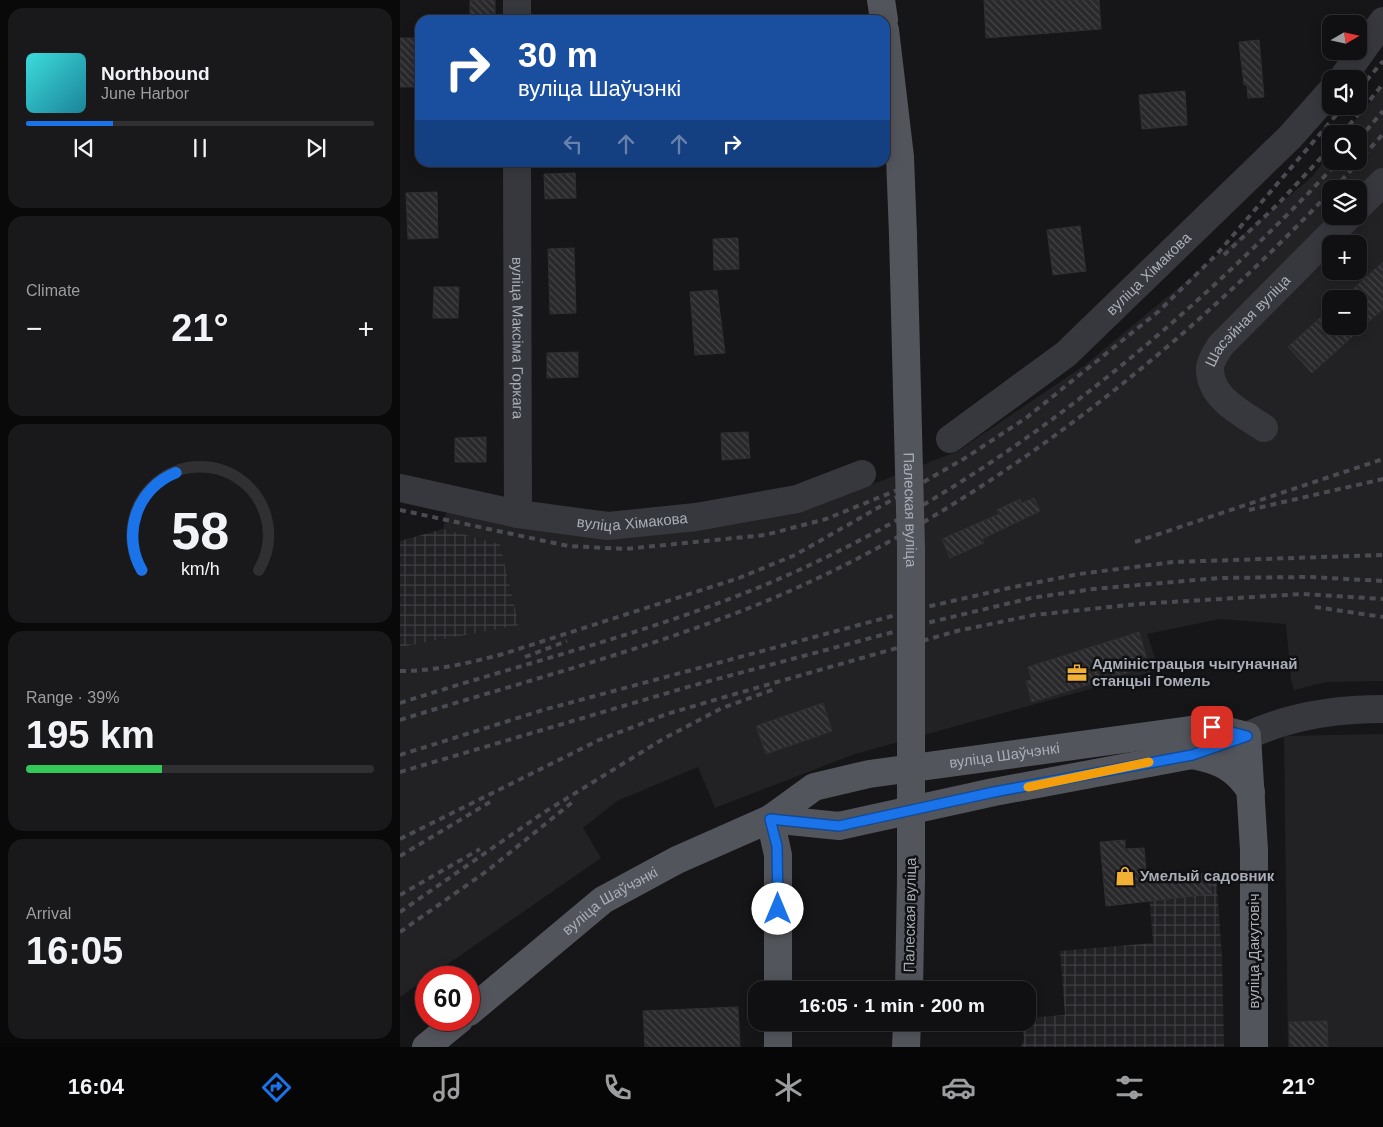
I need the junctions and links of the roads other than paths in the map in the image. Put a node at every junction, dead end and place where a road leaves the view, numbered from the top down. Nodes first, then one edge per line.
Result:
1 (517, 0) edge
2 (881, 0) edge
3 (517, 15) edge
4 (883, 15) edge
5 (1383, 21) edge
6 (1348, 70) edge
7 (890, 72) edge
8 (1322, 101) edge
9 (517, 167) edge
10 (1383, 182) edge
11 (1367, 198) edge
12 (1340, 225) edge
13 (1264, 428) dead end
14 (950, 440) dead end
15 (862, 474) dead end
16 (400, 488) edge
17 (518, 514) junction
18 (1383, 709) edge
19 (1247, 736) junction
20 (1028, 751) junction
21 (1192, 755) junction
22 (1033, 786) junction
23 (1251, 792) junction
24 (770, 819) junction
25 (778, 981) edge
26 (909, 981) edge
27 (480, 1003) edge
28 (446, 1031) edge
29 (778, 1031) edge
30 (907, 1031) edge
31 (426, 1047) edge
32 (778, 1047) edge
33 (906, 1047) edge
34 (1254, 1047) edge

1 - 3 street
2 - 4 main road
5 - 6 street
7 - 26 main road, Палеская вуліца, bridge
8 - 14 street, вуліца Хімакова
9 - 17 street, вуліца Максіма Горкага
10 - 11 street
12 - 13 street, Шасэйная вуліца
15 - 17 street, вуліца Хімакова
16 - 17 street, вуліца Хімакова
18 - 19 street, вуліца Шаўчэнкі
19 - 20 main road, вуліца Шаўчэнкі
19 - 21 main road, вуліца Шаўчэнкі
19 - 23 main road, вуліца Дакутовіч
20 - 22 main road
20 - 24 main road, вуліца Шаўчэнкі
21 - 22 main road, вуліца Шаўчэнкі
21 - 23 main road, вуліца Шаўчэнкі
22 - 24 main road, вуліца Шаўчэнкі
23 - 34 main road, вуліца Дакутовіч
24 - 25 main road
24 - 27 main road, вуліца Шаўчэнкі
28 - 31 main road
29 - 32 main road
30 - 33 main road

